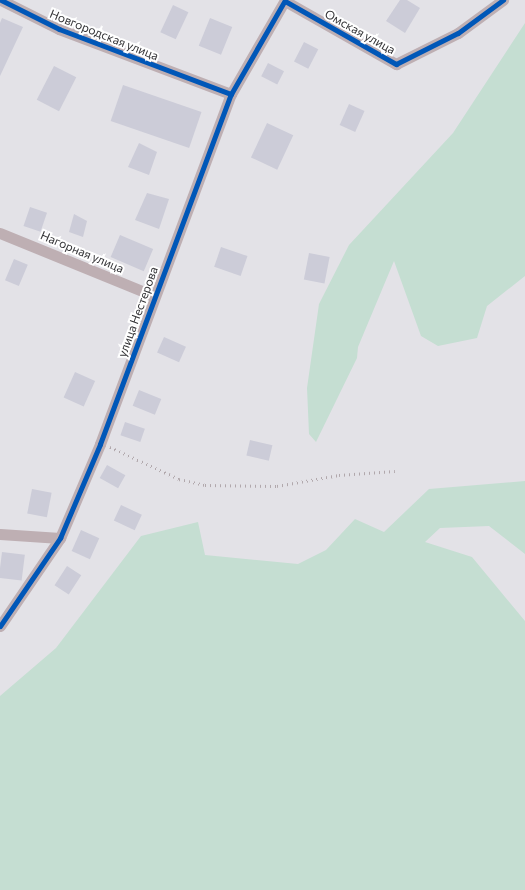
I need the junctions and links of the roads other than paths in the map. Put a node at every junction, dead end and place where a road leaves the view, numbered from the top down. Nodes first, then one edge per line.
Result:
1 (1, 0) edge
2 (285, 0) edge
3 (503, 0) edge
4 (231, 94) junction
5 (0, 233) edge
6 (154, 296) junction
7 (0, 534) edge
8 (60, 538) junction
9 (0, 626) edge

1 - 4 street, Новгородская улица
2 - 3 street, Омская улица
2 - 4 street, улица Нестерова
4 - 6 street, улица Нестерова
5 - 6 street, Нагорная улица
6 - 8 street, улица Нестерова
7 - 8 street
8 - 9 street, улица Нестерова

